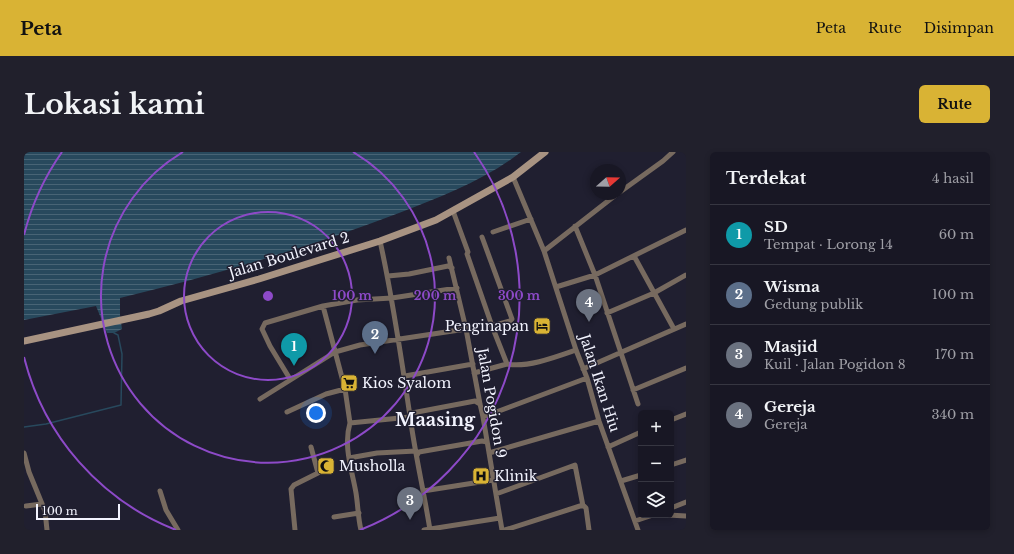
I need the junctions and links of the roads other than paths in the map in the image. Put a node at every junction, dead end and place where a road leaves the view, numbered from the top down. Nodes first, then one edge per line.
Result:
1 (545, 152) edge
2 (664, 152) edge
3 (673, 152) edge
4 (667, 158) junction
5 (513, 177) junction
6 (626, 188) edge
7 (609, 200) edge
8 (453, 211) junction
9 (531, 219) junction
10 (576, 226) junction
11 (686, 230) edge
12 (492, 232) dead end
13 (482, 237) dead end
14 (380, 241) junction
15 (544, 252) junction
16 (634, 256) junction
17 (449, 258) dead end
18 (452, 268) junction
19 (594, 275) junction
20 (686, 275) edge
21 (388, 276) junction
22 (556, 287) junction
23 (457, 288) junction
24 (654, 293) junction
25 (392, 298) junction
26 (323, 306) junction
27 (607, 313) junction
28 (686, 324) edge
29 (492, 326) junction
30 (466, 328) junction
31 (674, 329) junction
32 (399, 339) junction
33 (24, 341) edge
34 (576, 350) junction
35 (335, 352) junction
36 (620, 353) junction
37 (473, 364) junction
38 (507, 364) junction
39 (686, 368) edge
40 (583, 369) junction
41 (474, 373) junction
42 (405, 376) junction
43 (587, 378) junction
44 (290, 379) junction
45 (344, 389) junction
46 (633, 390) junction
47 (260, 398) dead end
48 (480, 404) junction
49 (638, 404) dead end
50 (287, 412) dead end
51 (686, 414) edge
52 (484, 416) junction
53 (410, 417) junction
54 (674, 419) edge
55 (598, 421) junction
56 (350, 423) junction
57 (638, 433) edge
58 (488, 442) junction
59 (310, 447) dead end
60 (608, 447) junction
61 (417, 453) junction
62 (489, 453) junction
63 (24, 454) edge
64 (349, 458) junction
65 (686, 460) edge
66 (674, 464) edge
67 (26, 472) edge
68 (638, 476) edge
69 (493, 480) junction
70 (621, 482) junction
71 (423, 490) junction
72 (160, 491) dead end
73 (496, 494) junction
74 (686, 502) edge
75 (42, 504) junction
76 (26, 506) dead end
77 (583, 506) junction
78 (674, 507) edge
79 (359, 513) junction
80 (674, 515) edge
81 (686, 516) edge
82 (334, 517) dead end
83 (500, 518) junction
84 (644, 518) edge
85 (635, 521) junction
86 (47, 530) edge
87 (178, 530) edge
88 (295, 530) edge
89 (361, 530) edge
90 (424, 530) edge
91 (430, 530) edge
92 (504, 530) edge
93 (589, 530) edge
94 (638, 530) edge

1 - 5 main road, Jalan Boulevard 2
2 - 4 street
3 - 4 street
4 - 6 street
5 - 8 main road, Jalan Boulevard 2
5 - 9 street, Jalan Ikan Hiu
7 - 10 street
8 - 14 main road, Jalan Boulevard 2
8 - 29 street
9 - 12 street
9 - 15 street, Jalan Ikan Hiu
10 - 15 street
10 - 19 street
11 - 16 street
13 - 29 street
14 - 21 street
14 - 33 main road, Jalan Boulevard 2
15 - 22 street, Jalan Ikan Hiu
16 - 19 street
16 - 24 street
17 - 18 street, Jalan Pogidon 9
18 - 21 street
18 - 23 street, Jalan Pogidon 9
19 - 22 street
19 - 27 street
20 - 24 street
21 - 25 street
22 - 34 street, Jalan Ikan Hiu
23 - 25 street
23 - 30 street, Jalan Pogidon 9
24 - 27 street
24 - 31 street
25 - 26 street
25 - 32 street
26 - 35 street
26 - 44 street
27 - 36 street
28 - 31 street
29 - 38 street
30 - 32 street
30 - 37 street, Jalan Pogidon 9
31 - 36 street
32 - 35 street
32 - 42 street
34 - 38 street
34 - 40 street, Jalan Ikan Hiu
35 - 44 street
35 - 45 street
36 - 40 street
36 - 46 street
37 - 41 street, Jalan Pogidon 9
37 - 42 street
38 - 41 street
39 - 46 street
40 - 43 street, Jalan Ikan Hiu
41 - 48 street, Jalan Pogidon 9
42 - 53 street
43 - 52 street
43 - 55 street, Jalan Ikan Hiu
44 - 47 street
45 - 50 street
45 - 56 street
46 - 49 street
48 - 52 street, Jalan Pogidon 9
48 - 53 street
51 - 54 street
52 - 58 street, Jalan Pogidon 9
53 - 56 street
53 - 61 street
55 - 60 street, Jalan Ikan Hiu
55 - 62 street
56 - 64 street
57 - 60 street
58 - 61 street
58 - 62 street, Jalan Pogidon 9
59 - 88 street
60 - 70 street, Jalan Ikan Hiu
61 - 64 street
61 - 71 street
62 - 69 street, Jalan Pogidon 9
63 - 67 street
64 - 79 street
65 - 66 street
67 - 75 street
68 - 70 street
69 - 71 street
69 - 73 street, Jalan Pogidon 9
70 - 85 street, Jalan Ikan Hiu
71 - 91 street
72 - 87 street
73 - 77 street
73 - 83 street, Jalan Pogidon 9
74 - 78 street
75 - 76 street
75 - 86 street
77 - 92 street, Jalan Pogidon 9
77 - 93 street
79 - 82 street
79 - 89 street
80 - 81 street
83 - 91 street
83 - 92 street, Jalan Pogidon 9
84 - 85 street
85 - 94 street, Jalan Ikan Hiu
90 - 91 street

